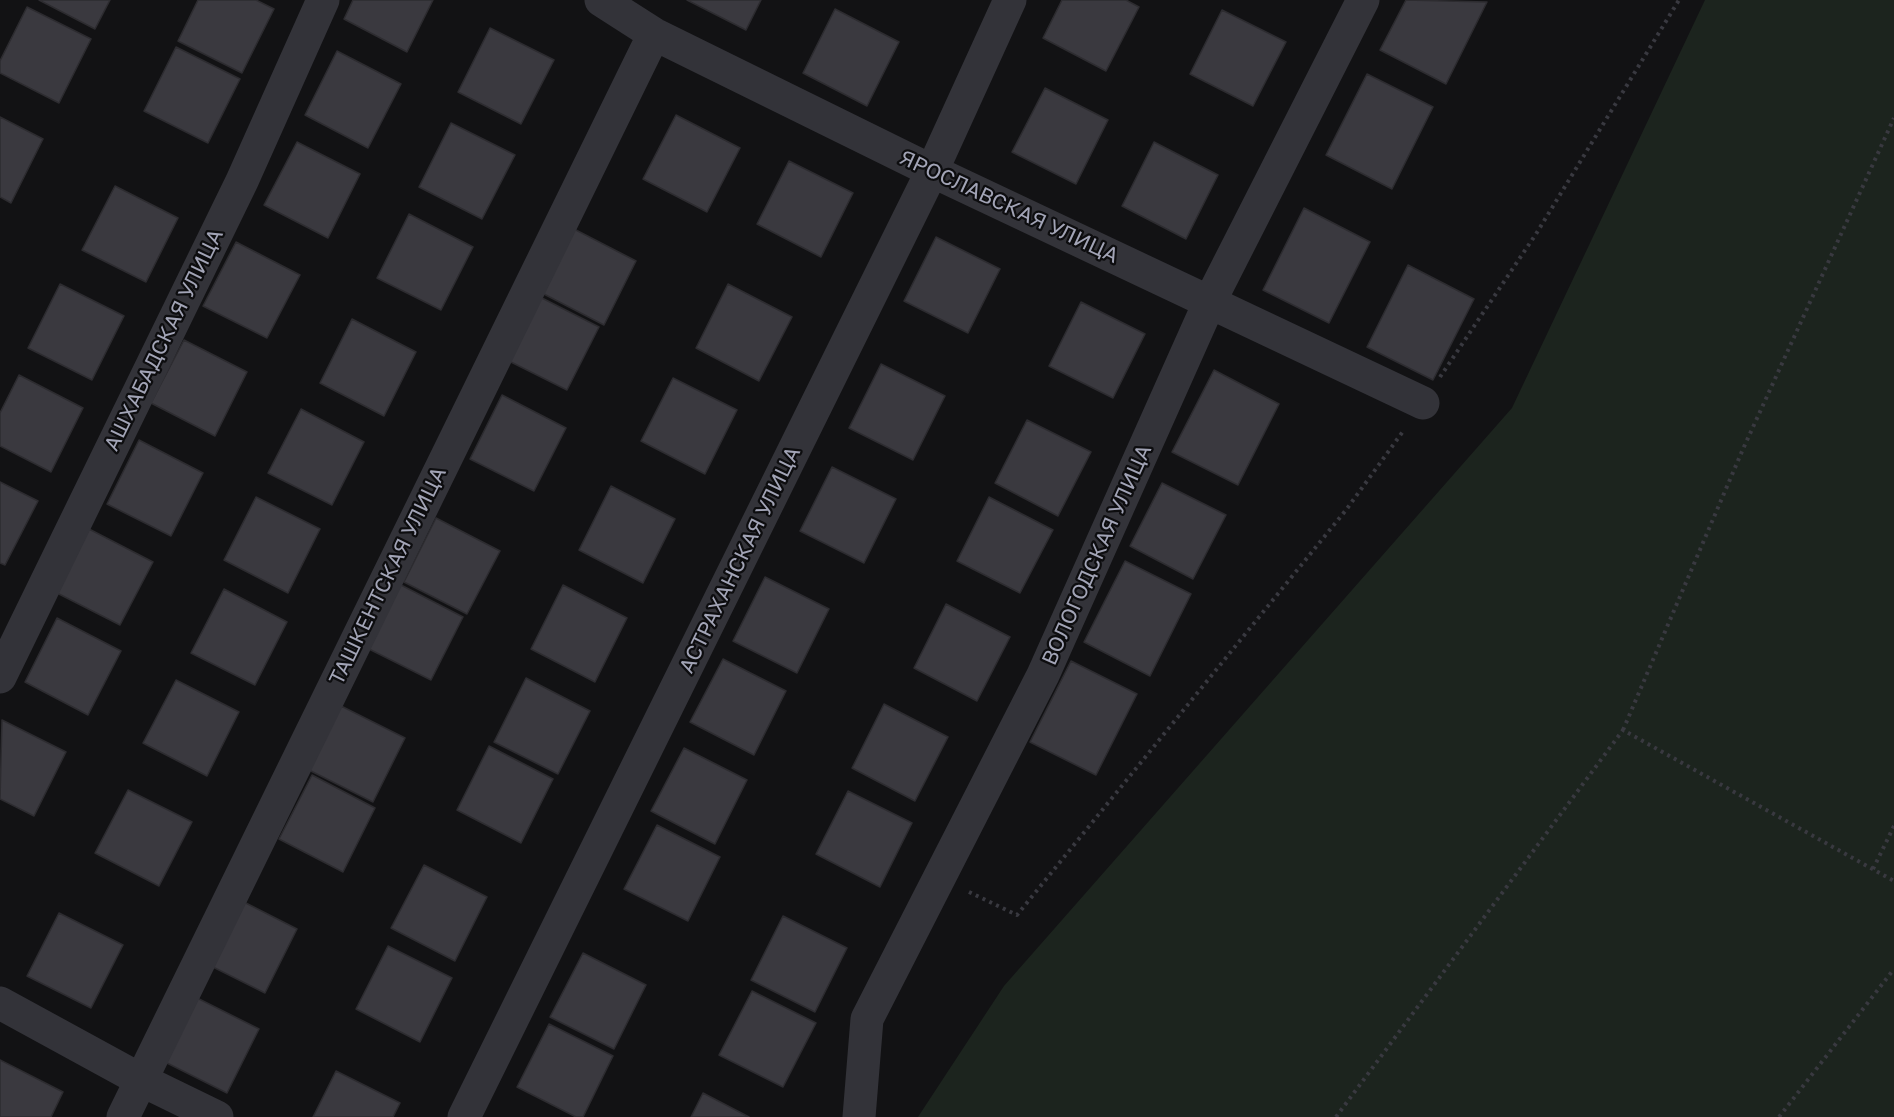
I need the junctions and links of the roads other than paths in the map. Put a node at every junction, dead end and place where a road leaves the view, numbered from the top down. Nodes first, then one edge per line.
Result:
1 (322, 0) edge
2 (601, 0) edge
3 (1010, 0) edge
4 (1363, 0) edge
5 (654, 34) junction
6 (932, 171) junction
7 (1210, 301) junction
8 (1423, 403) road end
9 (0, 677) edge
10 (0, 1003) edge
11 (141, 1080) junction
12 (123, 1117) edge
13 (218, 1117) edge
14 (464, 1117) edge
15 (859, 1117) edge

1 - 9 street, АШХАБАДСКАЯ УЛИЦА
2 - 5 street, ЯРОСЛАВСКАЯ УЛИЦА
3 - 6 street, АСТРАХАНСКАЯ УЛИЦА
4 - 7 street, ВОЛОГОДСКАЯ УЛИЦА
5 - 6 street, ЯРОСЛАВСКАЯ УЛИЦА
5 - 11 street, ТАШКЕНТСКАЯ УЛИЦА
6 - 7 street, ЯРОСЛАВСКАЯ УЛИЦА
6 - 14 street, АСТРАХАНСКАЯ УЛИЦА
7 - 8 street, ЯРОСЛАВСКАЯ УЛИЦА
7 - 15 street, ВОЛОГОДСКАЯ УЛИЦА
10 - 11 street
11 - 12 street, ТАШКЕНТСКАЯ УЛИЦА
11 - 13 street

